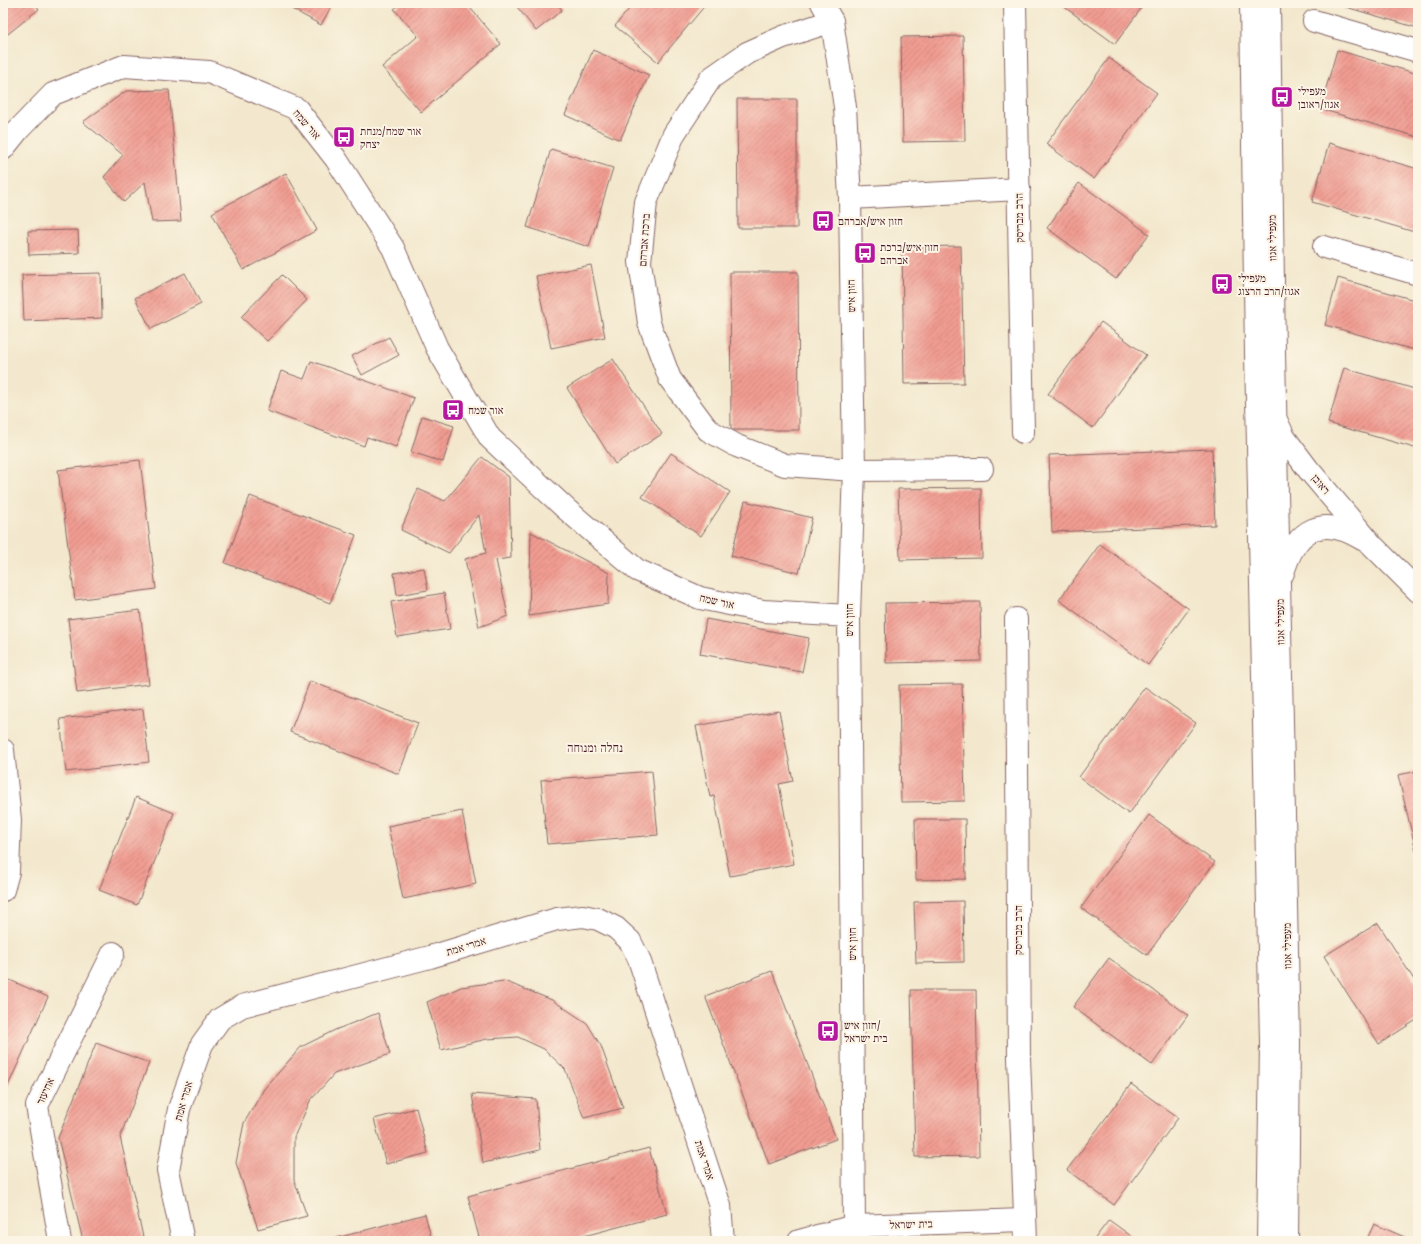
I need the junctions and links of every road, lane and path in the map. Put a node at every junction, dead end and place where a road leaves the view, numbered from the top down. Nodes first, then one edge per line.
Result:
1 (1016, 3) edge
2 (1250, 3) edge
3 (1269, 3) edge
4 (827, 12) edge
5 (1314, 21) dead end
6 (1418, 51) edge
7 (3, 149) edge
8 (1019, 189) junction
9 (850, 198) junction
10 (1324, 247) dead end
11 (1418, 274) edge
12 (1276, 420) junction
13 (1023, 432) dead end
14 (982, 469) dead end
15 (854, 470) junction
16 (1372, 545) junction
17 (1279, 585) junction
18 (1418, 590) edge
19 (849, 616) junction
20 (1016, 619) dead end
21 (3, 750) edge
22 (3, 890) edge
23 (113, 953) dead end
24 (1026, 1230) edge
25 (855, 1234) edge
26 (60, 1241) edge
27 (183, 1241) edge
28 (723, 1241) edge
29 (799, 1241) edge
30 (1268, 1241) edge
31 (1287, 1241) edge

1 - 8 street, הרב מבריסק
2 - 30 street, מעפילי אגוז
3 - 12 street, מעפילי אגוז
4 - 9 street, חזון איש
4 - 15 street, ברכת אברהם
5 - 6 street
7 - 19 street, אור שמח
8 - 9 street
8 - 13 street, הרב מבריסק
9 - 15 street, חזון איש
10 - 11 street
12 - 16 street, ראובן
12 - 17 street, מעפילי אגוז
14 - 15 street, ברכת אברהם
15 - 19 street, חזון איש
16 - 17 street, ראובן
16 - 18 street, ראובן
17 - 31 street, מעפילי אגוז
19 - 25 street, חזון איש
20 - 24 street, הרב מבריסק
21 - 22 street
23 - 26 street, אחיעזר
24 - 25 street, בית ישראל
25 - 29 street, בית ישראל
27 - 28 street, אמרי אמת

